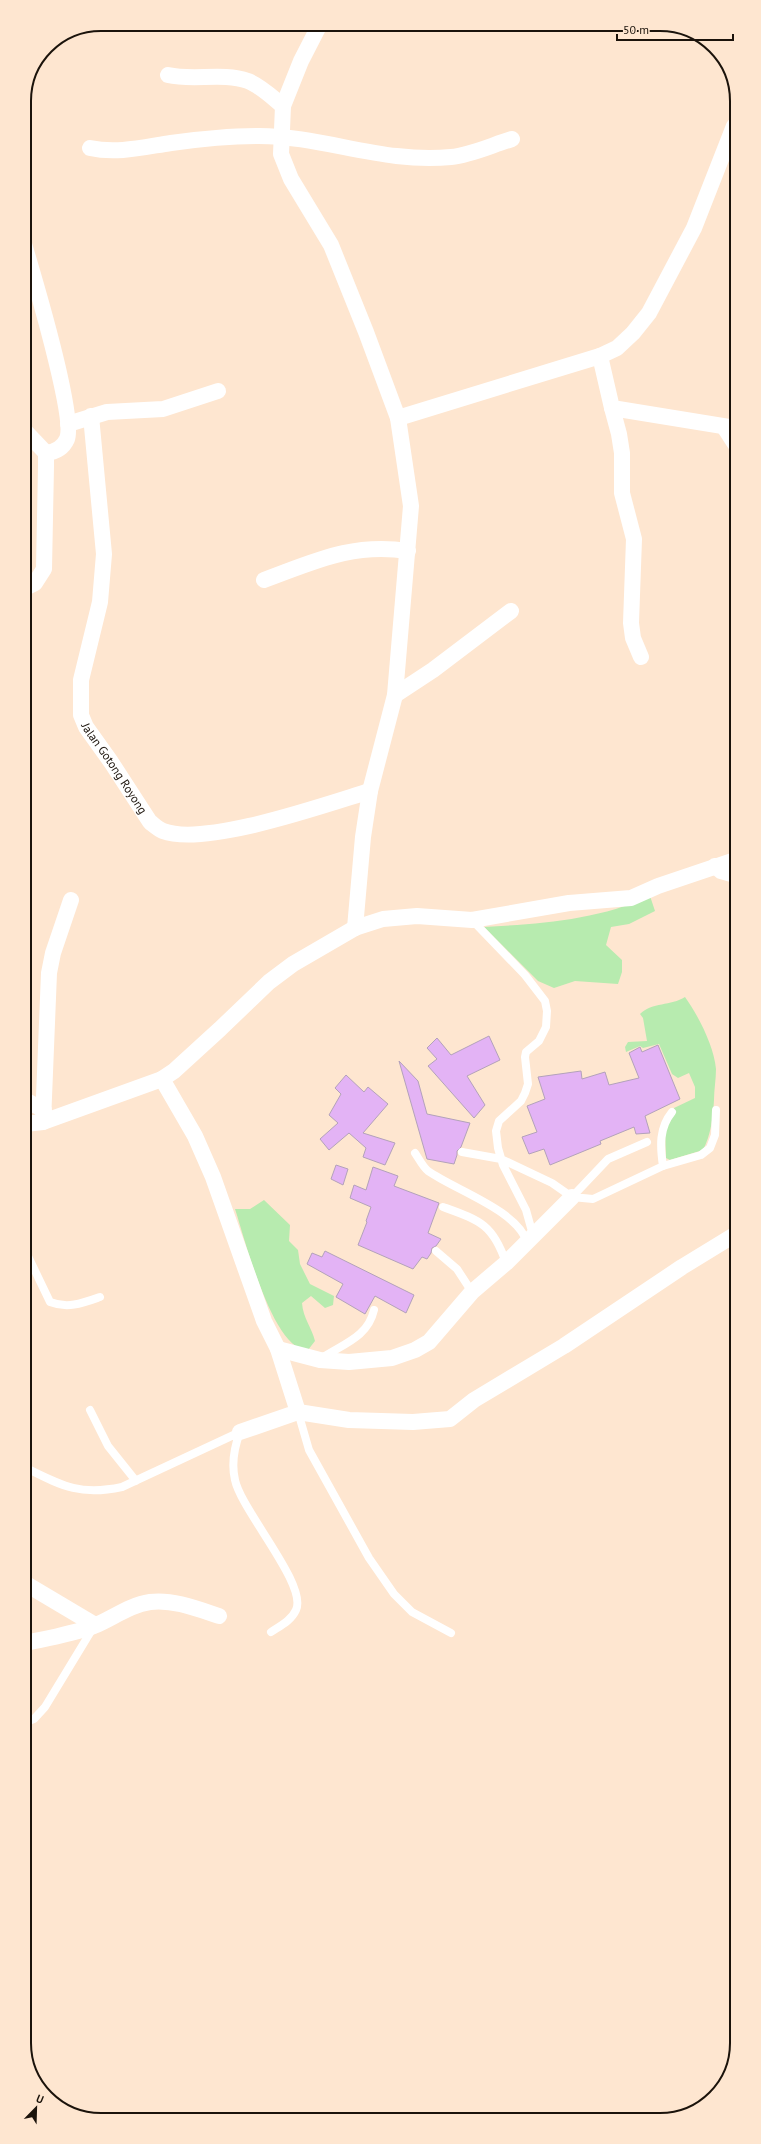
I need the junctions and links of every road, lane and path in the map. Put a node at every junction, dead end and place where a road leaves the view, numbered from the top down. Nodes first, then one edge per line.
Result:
1 (316, 31) edge
2 (168, 75) dead end
3 (283, 106) junction
4 (730, 136) edge
5 (280, 137) junction
6 (512, 139) dead end
7 (90, 148) dead end
8 (31, 269) edge
9 (600, 356) junction
10 (218, 391) dead end
11 (612, 408) junction
12 (91, 416) junction
13 (398, 418) junction
14 (68, 424) junction
15 (729, 428) edge
16 (31, 437) edge
17 (46, 453) junction
18 (408, 551) junction
19 (264, 580) dead end
20 (31, 585) edge
21 (511, 611) dead end
22 (641, 657) dead end
23 (395, 695) junction
24 (370, 791) junction
25 (730, 862) edge
26 (715, 866) junction
27 (730, 874) edge
28 (72, 900) dead end
29 (472, 920) junction
30 (355, 928) junction
31 (162, 1079) junction
32 (31, 1105) edge
33 (716, 1110) dead end
34 (672, 1112) dead end
35 (43, 1116) junction
36 (31, 1122) edge
37 (647, 1142) dead end
38 (462, 1152) dead end
39 (416, 1153) dead end
40 (501, 1159) junction
41 (663, 1166) junction
42 (572, 1197) junction
43 (443, 1207) dead end
44 (730, 1238) edge
45 (530, 1239) junction
46 (436, 1251) dead end
47 (31, 1262) edge
48 (506, 1263) junction
49 (472, 1292) junction
50 (100, 1297) dead end
51 (374, 1310) dead end
52 (278, 1349) junction
53 (320, 1360) junction
54 (90, 1410) dead end
55 (298, 1412) junction
56 (240, 1432) junction
57 (31, 1470) edge
58 (136, 1481) junction
59 (31, 1587) edge
60 (219, 1616) dead end
61 (95, 1625) junction
62 (271, 1632) dead end
63 (451, 1633) dead end
64 (31, 1642) edge
65 (31, 1720) edge

1 - 3 street
2 - 3 street
3 - 5 street
4 - 9 street
5 - 6 street
5 - 7 street
5 - 13 street
8 - 14 street
9 - 11 street
9 - 13 street
10 - 12 street
11 - 15 street
11 - 22 street
12 - 14 street
12 - 24 street, Jalan Gotong Royong
13 - 18 street
14 - 17 street
16 - 17 street
17 - 20 street
18 - 19 street
18 - 23 street
21 - 23 street
23 - 24 street
24 - 30 street
25 - 26 street
26 - 27 street
26 - 29 street
28 - 35 street
29 - 30 street
29 - 40 lane
30 - 31 street
31 - 35 street
31 - 52 street
32 - 35 street
33 - 41 lane
34 - 41 lane
35 - 36 street
37 - 42 lane
38 - 40 lane
39 - 45 lane
40 - 42 lane
40 - 45 lane
41 - 42 lane
42 - 45 street
43 - 48 lane
44 - 55 street
45 - 48 street
46 - 49 lane
47 - 50 lane
48 - 49 street
49 - 53 street
51 - 53 lane
52 - 53 street
52 - 55 street
54 - 58 lane
55 - 56 street
55 - 63 lane
56 - 58 lane
56 - 62 lane
57 - 58 lane
59 - 61 street
60 - 61 street
61 - 64 street
61 - 65 lane

